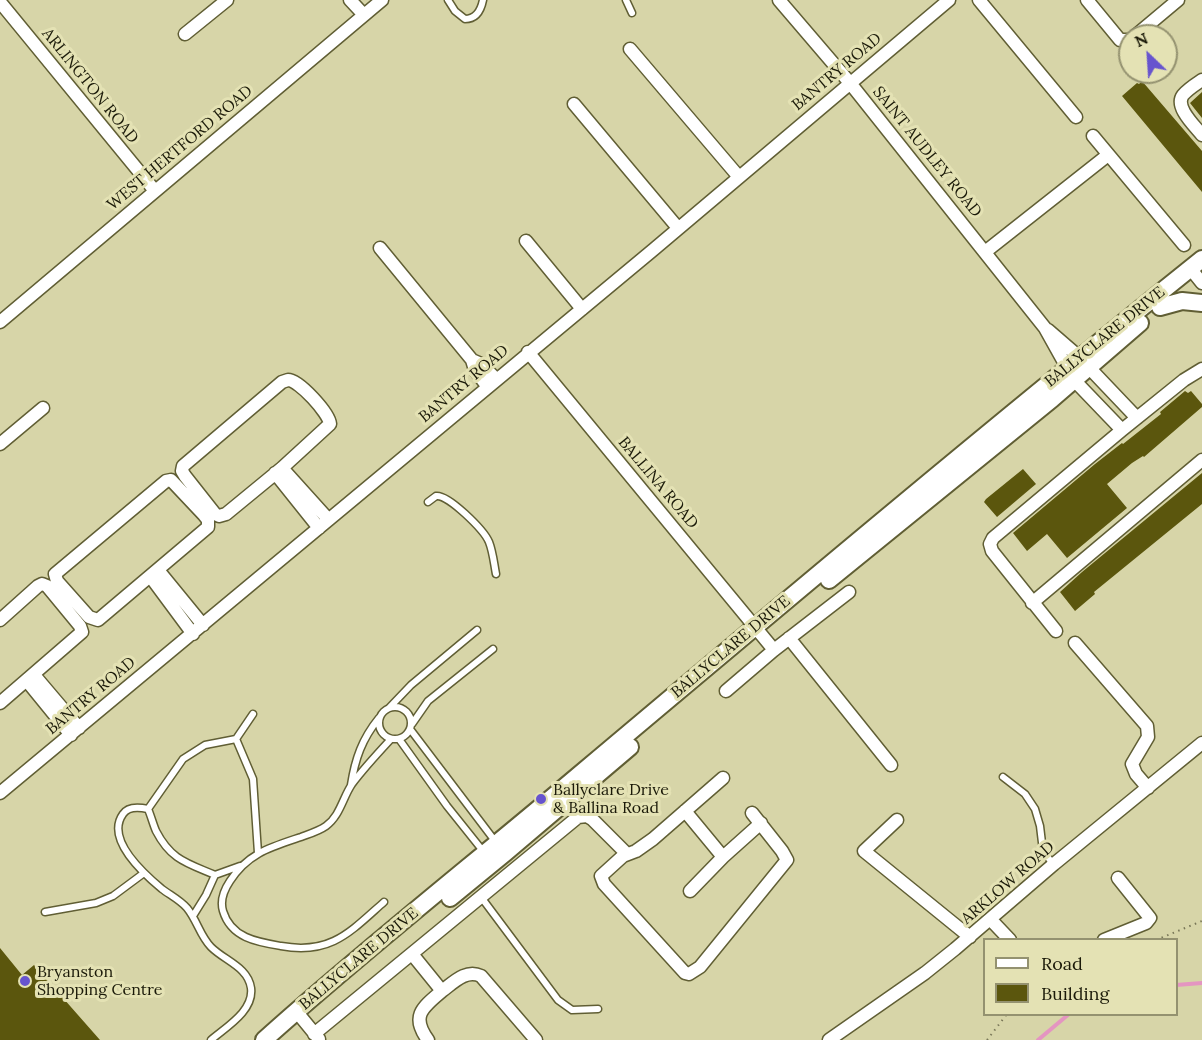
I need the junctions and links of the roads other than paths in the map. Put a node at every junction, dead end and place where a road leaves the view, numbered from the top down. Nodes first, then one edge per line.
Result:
1 (227, 0) edge
2 (350, 0) edge
3 (382, 0) edge
4 (448, 0) edge
5 (483, 0) edge
6 (626, 0) edge
7 (779, 0) edge
8 (978, 0) edge
9 (1087, 0) edge
10 (1178, 0) edge
11 (946, 1) edge
12 (0, 2) edge
13 (632, 13) dead end
14 (364, 15) junction
15 (1149, 24) edge
16 (185, 34) dead end
17 (1118, 38) edge
18 (630, 49) dead end
19 (1202, 80) edge
20 (850, 83) junction
21 (574, 104) dead end
22 (1076, 117) dead end
23 (1202, 135) edge
24 (1093, 136) dead end
25 (1108, 155) junction
26 (739, 177) junction
27 (155, 190) junction
28 (678, 228) junction
29 (526, 241) dead end
30 (1184, 245) dead end
31 (380, 248) dead end
32 (985, 252) junction
33 (1198, 272) edge
34 (1202, 303) edge
35 (1160, 307) junction
36 (582, 309) junction
37 (0, 322) edge
38 (1045, 328) junction
39 (528, 352) junction
40 (1084, 363) junction
41 (1202, 369) edge
42 (1070, 374) junction
43 (492, 382) junction
44 (43, 408) dead end
45 (1137, 418) junction
46 (1122, 430) junction
47 (0, 444) edge
48 (1202, 460) edge
49 (279, 471) junction
50 (428, 502) dead end
51 (323, 524) junction
52 (154, 573) junction
53 (496, 574) dead end
54 (849, 592) dead end
55 (1032, 603) junction
56 (0, 620) edge
57 (203, 625) junction
58 (477, 630) dead end
59 (758, 631) junction
60 (1056, 632) dead end
61 (193, 634) junction
62 (789, 638) junction
63 (1075, 643) dead end
64 (493, 649) dead end
65 (774, 650) junction
66 (31, 678) junction
67 (726, 691) dead end
68 (0, 703) edge
69 (389, 708) junction
70 (253, 714) dead end
71 (381, 716) junction
72 (411, 726) junction
73 (75, 731) junction
74 (391, 739) junction
75 (399, 739) junction
76 (236, 740) junction
77 (1202, 743) edge
78 (891, 765) dead end
79 (1003, 777) dead end
80 (723, 778) dead end
81 (351, 786) junction
82 (1148, 788) junction
83 (0, 793) edge
84 (148, 809) junction
85 (685, 811) junction
86 (752, 813) dead end
87 (897, 820) dead end
88 (761, 824) junction
89 (258, 853) junction
90 (495, 853) junction
91 (627, 854) junction
92 (723, 857) junction
93 (1054, 864) junction
94 (240, 866) junction
95 (519, 866) junction
96 (144, 873) junction
97 (215, 875) junction
98 (507, 876) junction
99 (1118, 878) dead end
100 (690, 891) dead end
101 (481, 897) junction
102 (384, 902) dead end
103 (45, 912) dead end
104 (193, 916) junction
105 (991, 920) junction
106 (970, 937) junction
107 (1009, 938) edge
108 (1107, 938) edge
109 (412, 954) junction
110 (442, 992) junction
111 (598, 1009) dead end
112 (299, 1015) junction
113 (317, 1037) edge
114 (211, 1040) edge
115 (264, 1040) edge
116 (278, 1040) edge
117 (428, 1040) edge
118 (536, 1040) edge
119 (829, 1040) edge

1 - 16 street
2 - 14 street
3 - 14 street, WEST HERTFORD ROAD
4 - 5 lane
6 - 13 lane
7 - 20 street, SAINT AUDLEY ROAD
8 - 22 street
9 - 17 street
10 - 15 street
11 - 20 street, BANTRY ROAD
12 - 27 street, ARLINGTON ROAD
14 - 27 street, WEST HERTFORD ROAD
18 - 26 street
19 - 23 street
20 - 26 street, BANTRY ROAD
20 - 32 street, SAINT AUDLEY ROAD
21 - 28 street
24 - 25 street
25 - 30 street
25 - 32 street
26 - 28 street, BANTRY ROAD
27 - 37 street, WEST HERTFORD ROAD
28 - 36 street, BANTRY ROAD
29 - 36 street
31 - 43 street
32 - 38 street, SAINT AUDLEY ROAD
33 - 35 street, BALLYCLARE DRIVE
33 - 40 street, BALLYCLARE DRIVE
34 - 35 street
35 - 40 street, BALLYCLARE DRIVE
36 - 39 street, BANTRY ROAD
38 - 40 street, SAINT AUDLEY ROAD
38 - 42 street, SAINT AUDLEY ROAD
39 - 43 street, BANTRY ROAD
39 - 59 street, BALLINA ROAD
40 - 42 street, BALLYCLARE DRIVE
40 - 45 street, SAINT AUDLEY ROAD
41 - 45 street
42 - 46 street, SAINT AUDLEY ROAD
42 - 59 street, BALLYCLARE DRIVE
43 - 51 street, BANTRY ROAD
44 - 47 street
45 - 46 street
46 - 55 street
48 - 55 street
49 - 49 street
49 - 51 street
50 - 53 lane
51 - 57 street, BANTRY ROAD
52 - 52 street
52 - 57 street
52 - 61 street
54 - 62 street
55 - 60 street
56 - 66 street
57 - 61 street, BANTRY ROAD
58 - 69 lane
59 - 65 street, BALLINA ROAD
59 - 90 street, BALLYCLARE DRIVE
61 - 73 street, BANTRY ROAD
62 - 65 street
62 - 78 street
63 - 82 street
64 - 72 lane
65 - 67 street
66 - 68 street
66 - 73 street
69 - 71 lane
69 - 72 lane
70 - 76 lane
71 - 74 lane
71 - 81 lane
72 - 75 lane
72 - 90 lane
73 - 83 street, BANTRY ROAD
74 - 75 lane
74 - 81 lane
75 - 90 lane
76 - 84 lane
76 - 89 lane
77 - 82 street, ARKLOW ROAD
79 - 93 lane
80 - 85 street
81 - 89 lane
82 - 93 street, ARKLOW ROAD
84 - 96 lane
84 - 97 lane
85 - 91 street
85 - 92 street
86 - 88 street
87 - 106 street
88 - 91 street
88 - 92 street
89 - 94 lane
90 - 95 lane
90 - 98 lane
90 - 112 street, BALLYCLARE DRIVE
91 - 95 street
92 - 100 street
93 - 105 street, ARKLOW ROAD
94 - 97 lane
94 - 102 lane
95 - 98 street
96 - 103 lane
96 - 104 lane
97 - 104 lane
98 - 101 street
99 - 108 street
101 - 109 street
101 - 111 lane
104 - 114 lane
105 - 106 street, ARKLOW ROAD
105 - 107 street
106 - 119 street, ARKLOW ROAD
109 - 110 street
109 - 113 street
110 - 117 street
110 - 118 street
112 - 113 street
112 - 115 street, BALLYCLARE DRIVE
112 - 116 street, BALLYCLARE DRIVE

